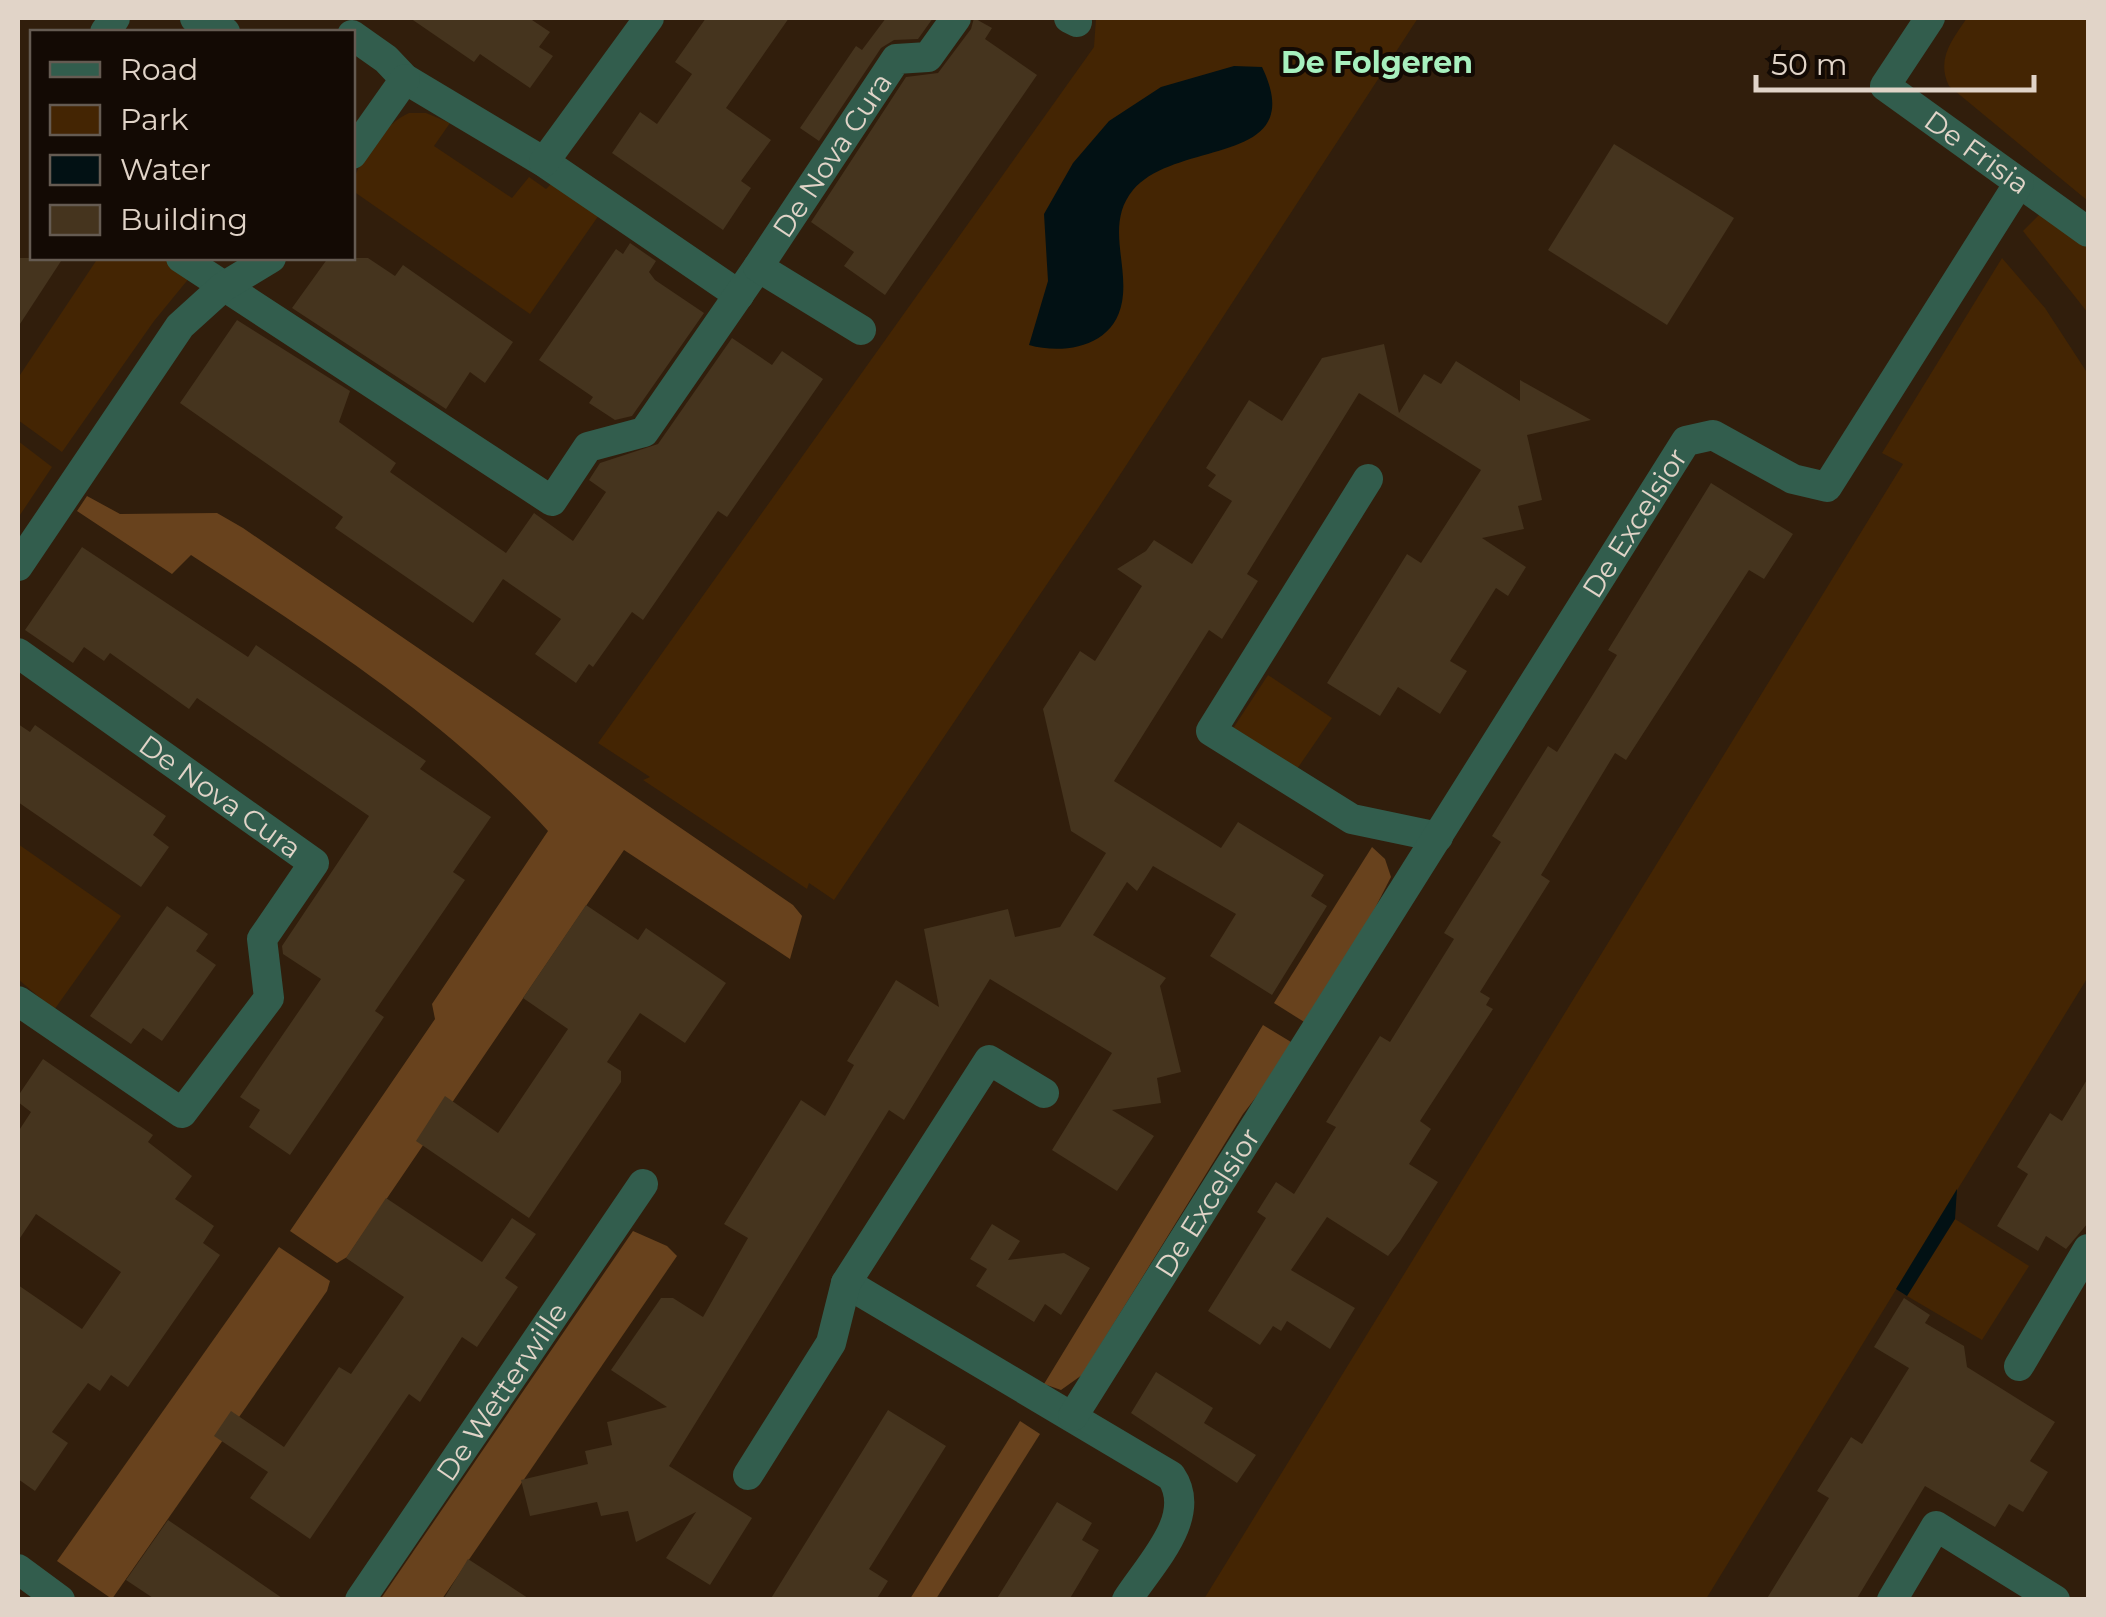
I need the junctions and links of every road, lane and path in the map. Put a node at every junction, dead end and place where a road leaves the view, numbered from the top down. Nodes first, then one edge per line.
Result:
1 (195, 18) edge
2 (649, 18) edge
3 (956, 18) edge
4 (1930, 18) edge
5 (222, 30) edge
6 (355, 37) edge
7 (405, 79) junction
8 (355, 150) edge
9 (544, 162) junction
10 (2019, 183) junction
11 (2088, 232) edge
12 (184, 260) edge
13 (268, 260) edge
14 (758, 267) junction
15 (224, 287) junction
16 (739, 295) junction
17 (861, 330) dead end
18 (1368, 479) dead end
19 (18, 566) edge
20 (18, 653) edge
21 (1438, 838) junction
22 (18, 1001) edge
23 (1044, 1093) dead end
24 (643, 1184) dead end
25 (2088, 1249) edge
26 (846, 1283) junction
27 (2019, 1366) dead end
28 (1074, 1416) junction
29 (748, 1475) dead end
30 (18, 1569) edge
31 (60, 1600) edge
32 (360, 1600) edge
33 (1126, 1600) edge
34 (1892, 1600) edge
35 (2055, 1600) edge

1 - 5 street
2 - 9 street
3 - 14 street, De Nova Cura
4 - 10 street, De Frisia
6 - 7 street
7 - 8 street
7 - 9 street
9 - 16 street
10 - 11 street, De Frisia
10 - 21 street, De Excelsior
12 - 15 street, De Nova Cura
13 - 15 street
14 - 16 street, De Nova Cura
14 - 17 street, De Nova Cura
15 - 16 street, De Nova Cura
15 - 19 street
18 - 21 street
20 - 22 street, De Nova Cura
21 - 28 street, De Excelsior
23 - 26 street
24 - 32 street, De Wetterwille
25 - 27 street
26 - 28 street
26 - 29 street
28 - 33 street
30 - 31 street
34 - 35 street

